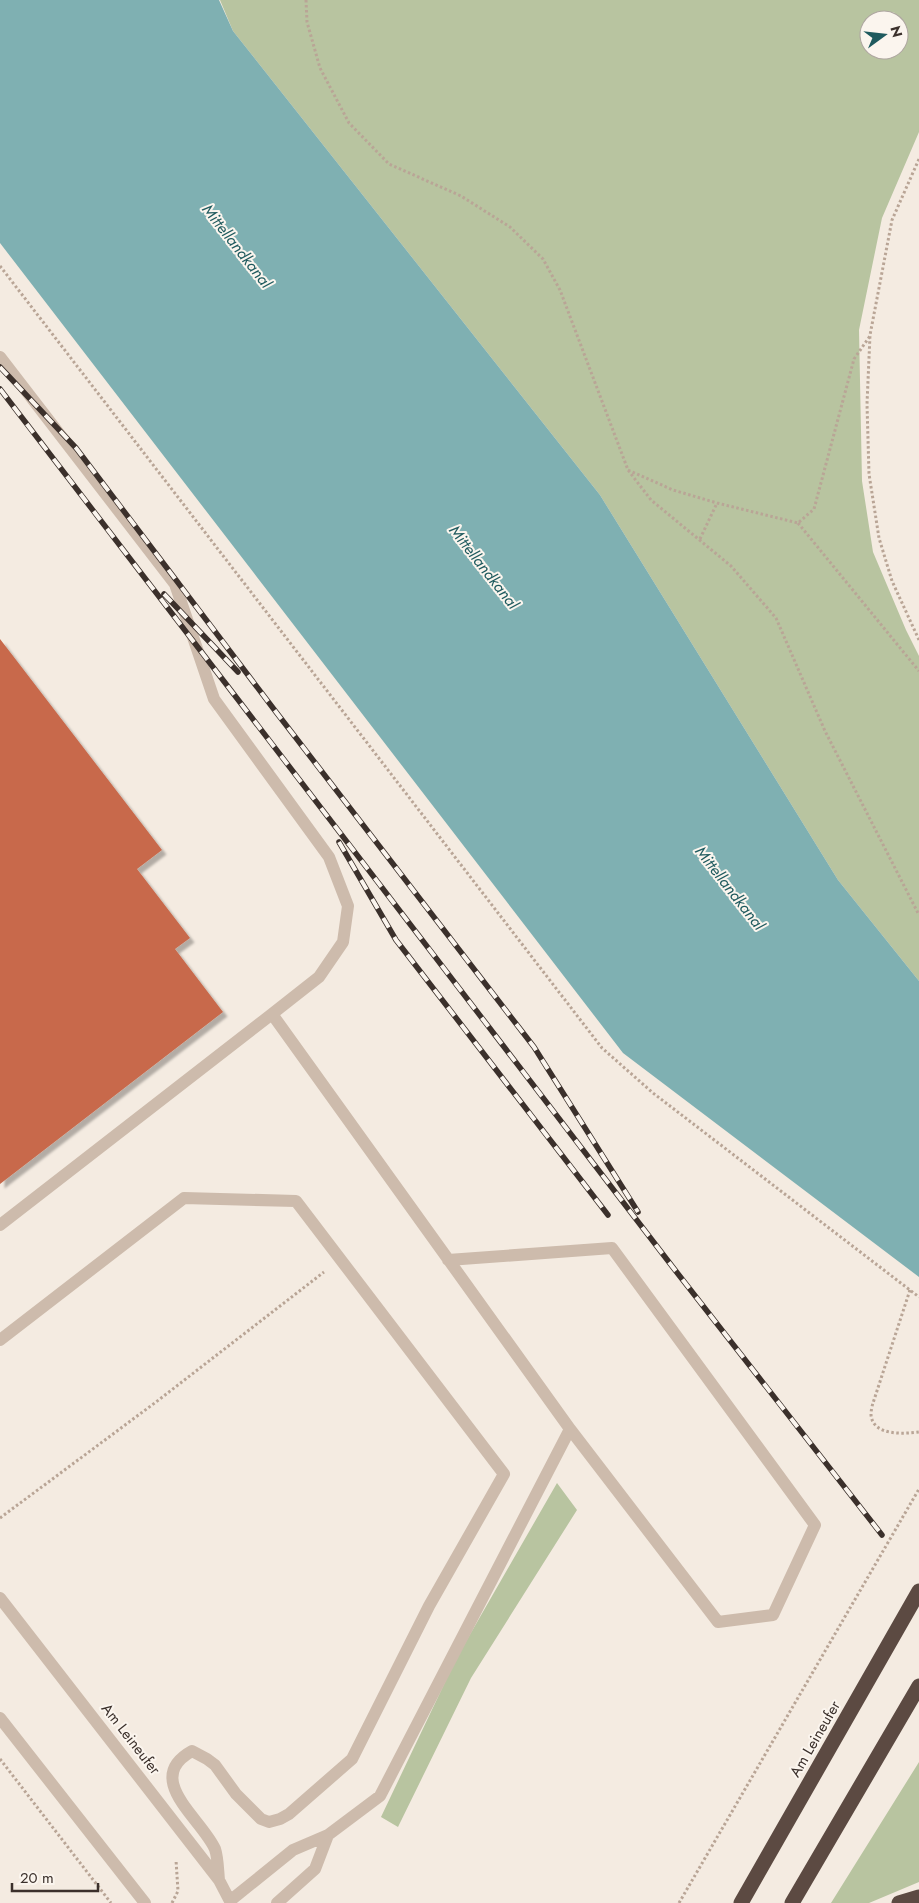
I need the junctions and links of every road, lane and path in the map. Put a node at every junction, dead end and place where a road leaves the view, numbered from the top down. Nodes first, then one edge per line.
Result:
1 (306, 0) edge
2 (919, 159) edge
3 (0, 266) edge
4 (870, 335) junction
5 (0, 357) edge
6 (628, 470) junction
7 (716, 503) junction
8 (798, 523) junction
9 (700, 539) junction
10 (919, 640) edge
11 (919, 671) edge
12 (919, 915) edge
13 (272, 1014) junction
14 (0, 1225) edge
15 (342, 1259) junction
16 (448, 1260) junction
17 (910, 1290) junction
18 (919, 1297) edge
19 (0, 1340) edge
20 (570, 1429) junction
21 (919, 1432) edge
22 (919, 1489) edge
23 (0, 1518) edge
24 (919, 1592) edge
25 (0, 1598) edge
26 (919, 1686) edge
27 (0, 1718) edge
28 (0, 1759) edge
29 (328, 1835) junction
30 (219, 1880) junction
31 (919, 1897) edge
32 (231, 1902) edge
33 (111, 1903) edge
34 (145, 1903) edge
35 (277, 1903) edge
36 (679, 1903) edge
37 (741, 1903) edge
38 (792, 1903) edge
39 (899, 1903) edge

1 - 6 path
2 - 4 path
3 - 17 path
4 - 8 path
4 - 10 path
5 - 13 street
6 - 7 path
6 - 9 path
7 - 8 path
7 - 9 path
8 - 11 path
9 - 12 path
13 - 14 street
13 - 16 street
15 - 19 street
15 - 23 path
15 - 30 street
16 - 20 street
16 - 20 street
17 - 18 path
17 - 21 path
20 - 29 street
22 - 36 path
24 - 37 highway, Am Leineufer
25 - 30 street, Am Leineufer
26 - 38 highway
27 - 34 street
28 - 33 path
29 - 32 street
29 - 35 street
30 - 32 street, Am Leineufer
31 - 39 highway

